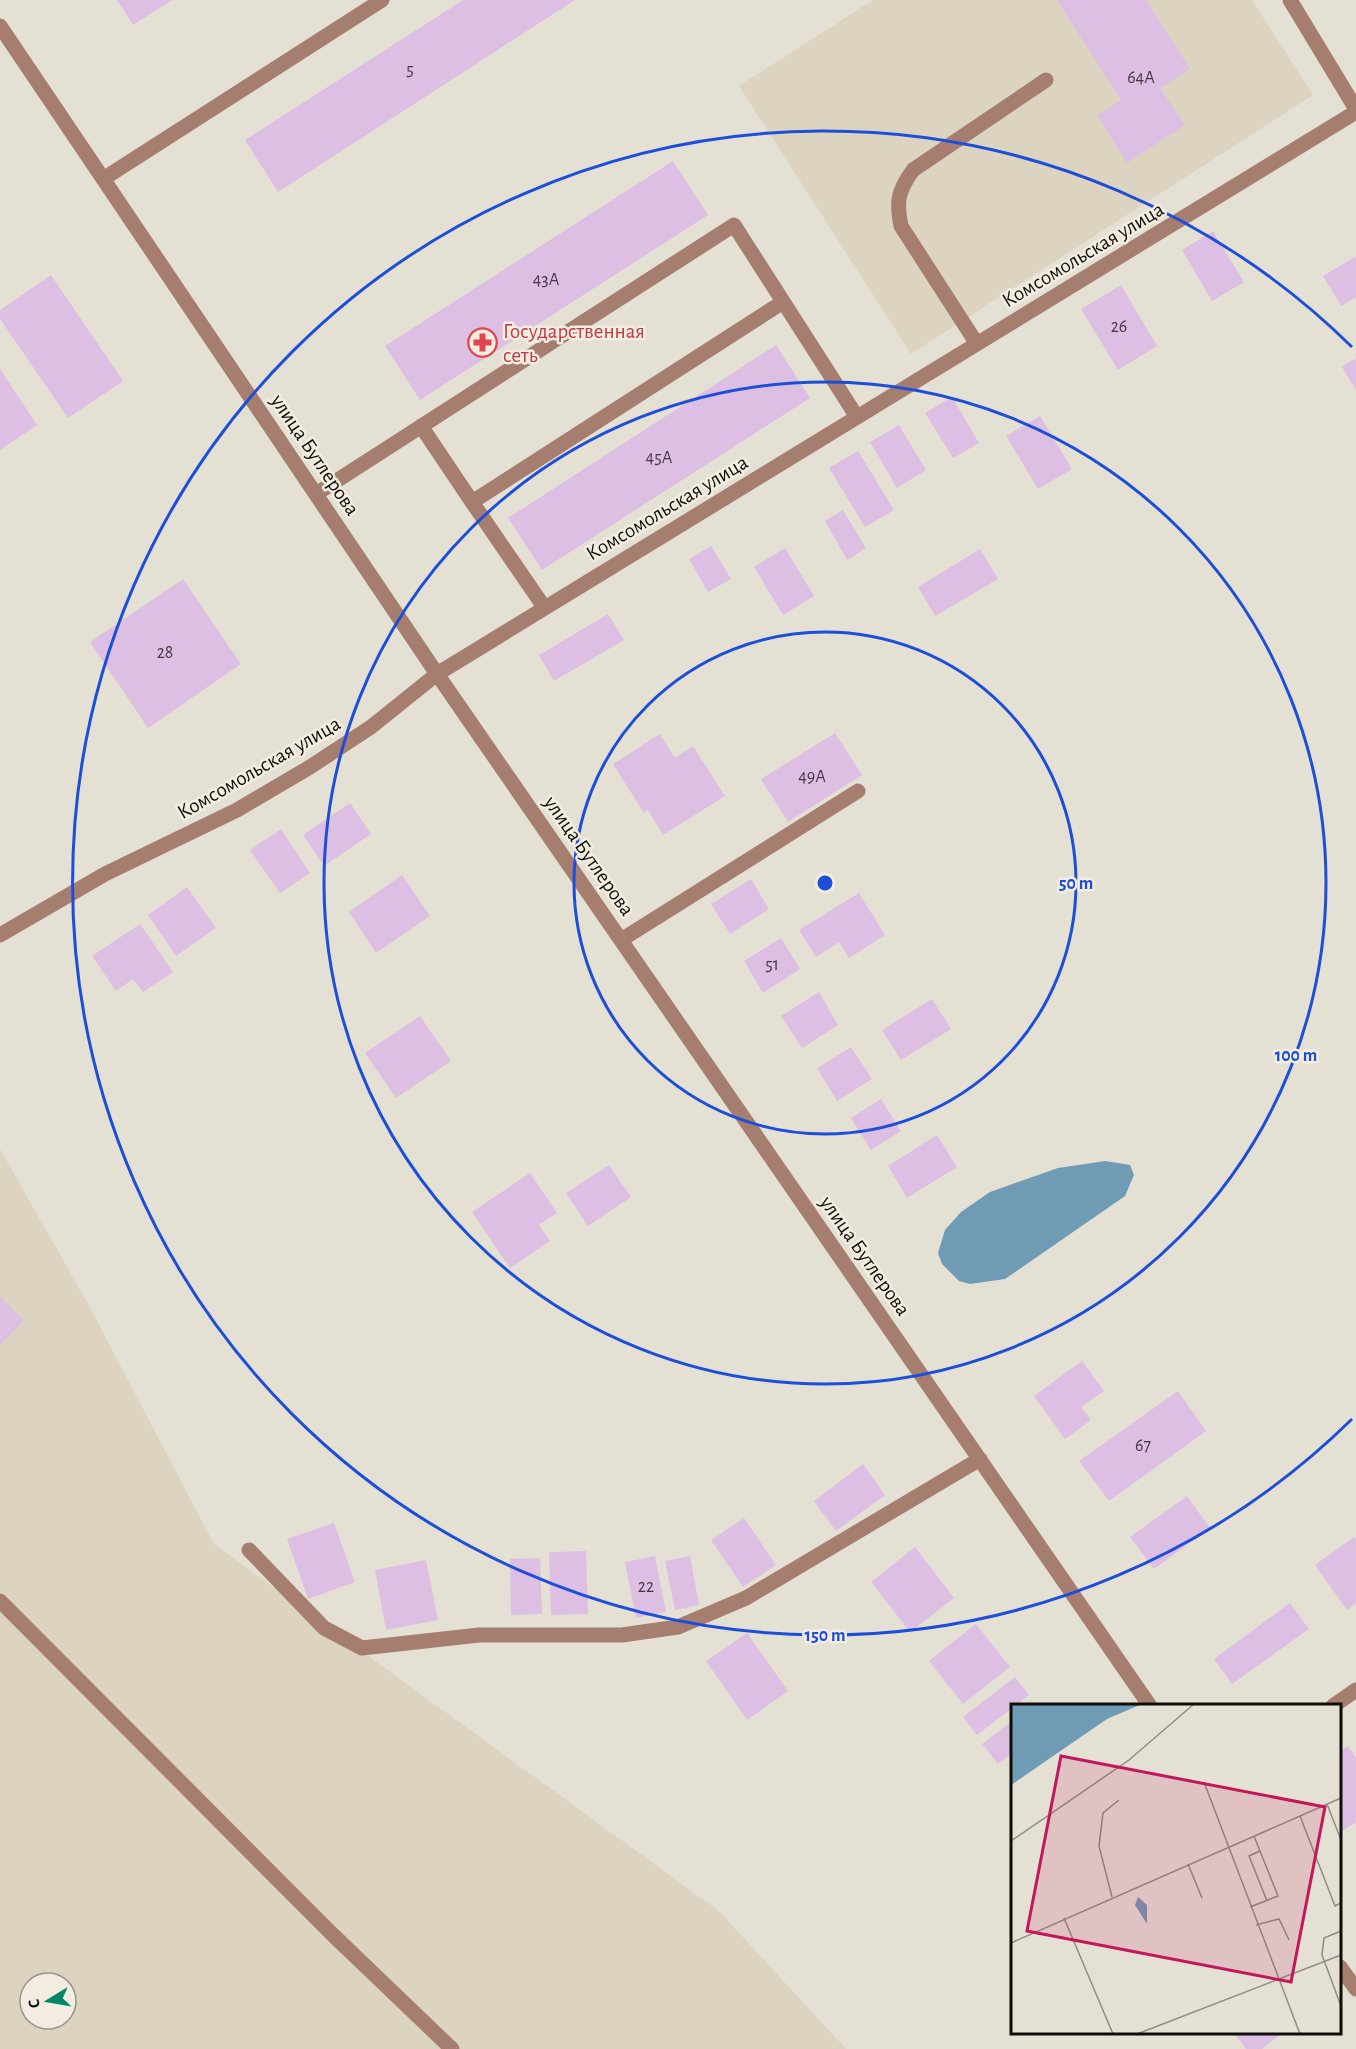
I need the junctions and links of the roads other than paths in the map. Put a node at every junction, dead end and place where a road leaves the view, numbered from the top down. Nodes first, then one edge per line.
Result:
1 (382, 0) edge
2 (1290, 0) edge
3 (0, 26) edge
4 (1046, 80) dead end
5 (1356, 110) edge
6 (103, 179) junction
7 (783, 302) junction
8 (977, 344) junction
9 (857, 417) junction
10 (421, 426) junction
11 (316, 494) junction
12 (472, 502) junction
13 (544, 607) junction
14 (437, 674) junction
15 (858, 791) dead end
16 (0, 935) edge
17 (621, 940) junction
18 (980, 1459) junction
19 (249, 1550) dead end
20 (0, 1601) edge
21 (1356, 1690) edge
22 (1149, 1704) edge
23 (1336, 1704) edge
24 (1341, 1968) edge
25 (1356, 1989) edge
26 (452, 2049) edge

1 - 6 street
2 - 5 street
3 - 6 street, улица Бутлерова
4 - 8 street
5 - 8 street, Комсомольская улица
6 - 11 street, улица Бутлерова
7 - 9 street
7 - 10 street
7 - 12 street
8 - 9 street, Комсомольская улица
9 - 13 street, Комсомольская улица
10 - 11 street
10 - 12 street
11 - 14 street, улица Бутлерова
12 - 13 street
13 - 14 street, Комсомольская улица
14 - 16 street, Комсомольская улица
14 - 17 street, улица Бутлерова
15 - 17 street
17 - 18 street, улица Бутлерова
18 - 19 street
18 - 22 street, улица Бутлерова
20 - 26 street
21 - 23 street
24 - 25 street

